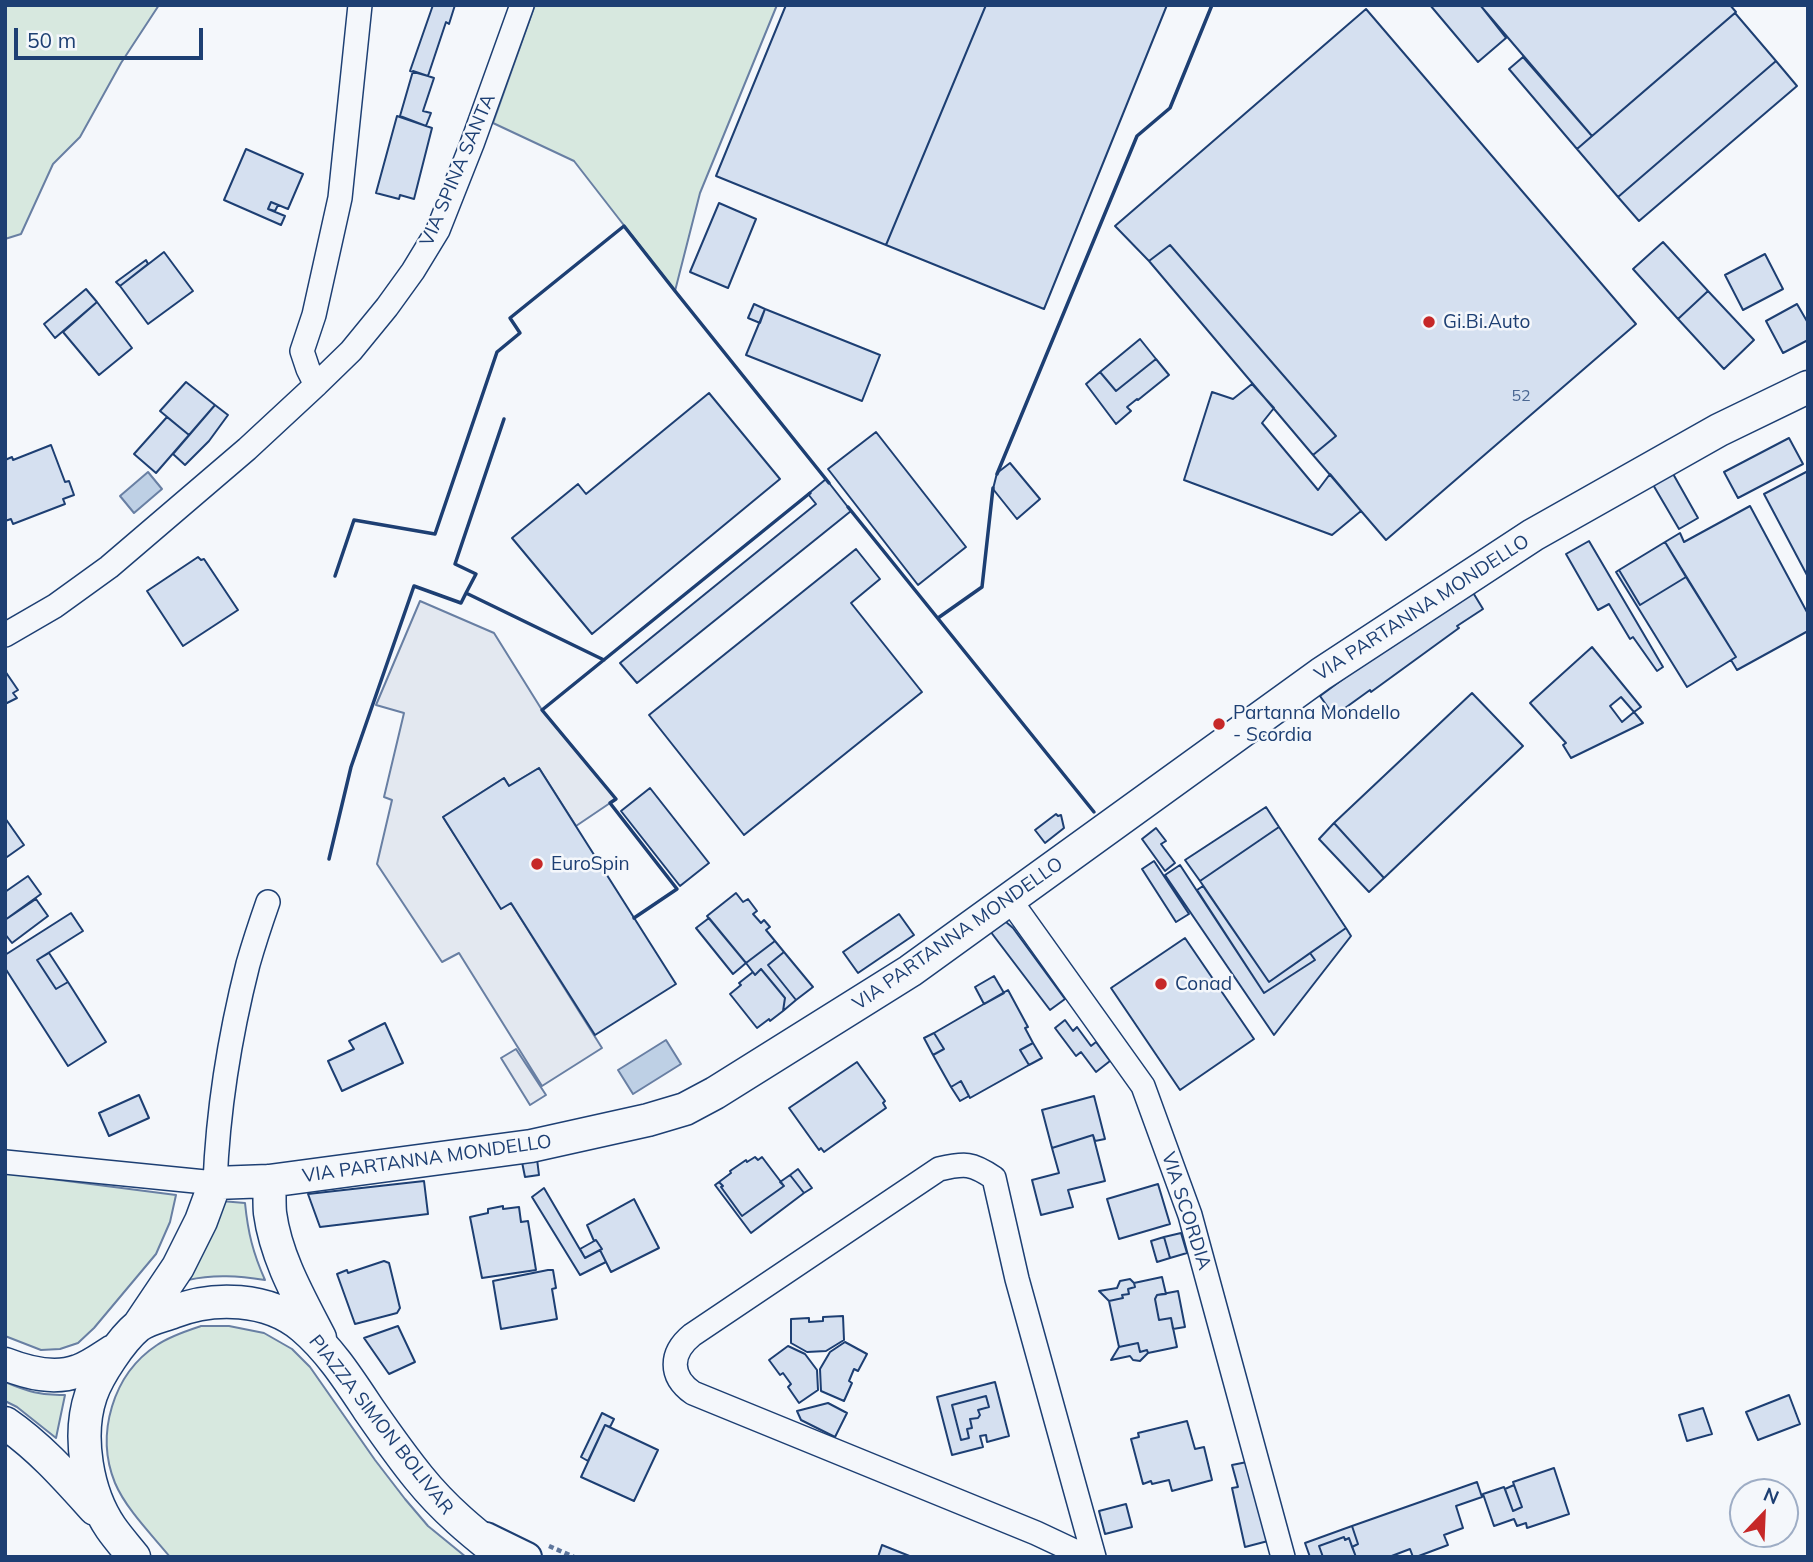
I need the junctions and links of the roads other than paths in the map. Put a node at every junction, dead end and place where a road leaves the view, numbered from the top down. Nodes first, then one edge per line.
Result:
1 (522, 5) edge
2 (362, 8) edge
3 (316, 385) junction
4 (1808, 387) edge
5 (5, 635) edge
6 (1010, 900) junction
7 (268, 902) dead end
8 (5, 1161) edge
9 (269, 1181) junction
10 (215, 1183) junction
11 (130, 1336) junction
12 (326, 1349) junction
13 (5, 1364) edge
14 (5, 1423) edge
15 (460, 1523) junction
16 (109, 1526) junction
17 (134, 1557) edge
18 (504, 1557) edge
19 (527, 1557) edge
20 (1087, 1557) edge
21 (1094, 1557) edge
22 (1283, 1557) edge

1 - 3 street, VIA SPINA SANTA
2 - 3 street
3 - 5 street, VIA SPINA SANTA
4 - 6 main road, VIA PARTANNA MONDELLO
6 - 9 main road, VIA PARTANNA MONDELLO
6 - 22 street, VIA SCORDIA
7 - 10 street
8 - 10 street, VIA PARTANNA MONDELLO
9 - 10 main road, VIA PARTANNA MONDELLO
9 - 12 main road
10 - 11 main road
11 - 12 main road, PIAZZA SIMON BOLIVAR
11 - 13 main road, PIAZZA SIMON BOLIVAR
11 - 16 main road
12 - 15 main road, PIAZZA SIMON BOLIVAR
14 - 16 main road
15 - 18 main road, PIAZZA SIMON BOLIVAR
15 - 19 street
16 - 17 main road
20 - 21 street

